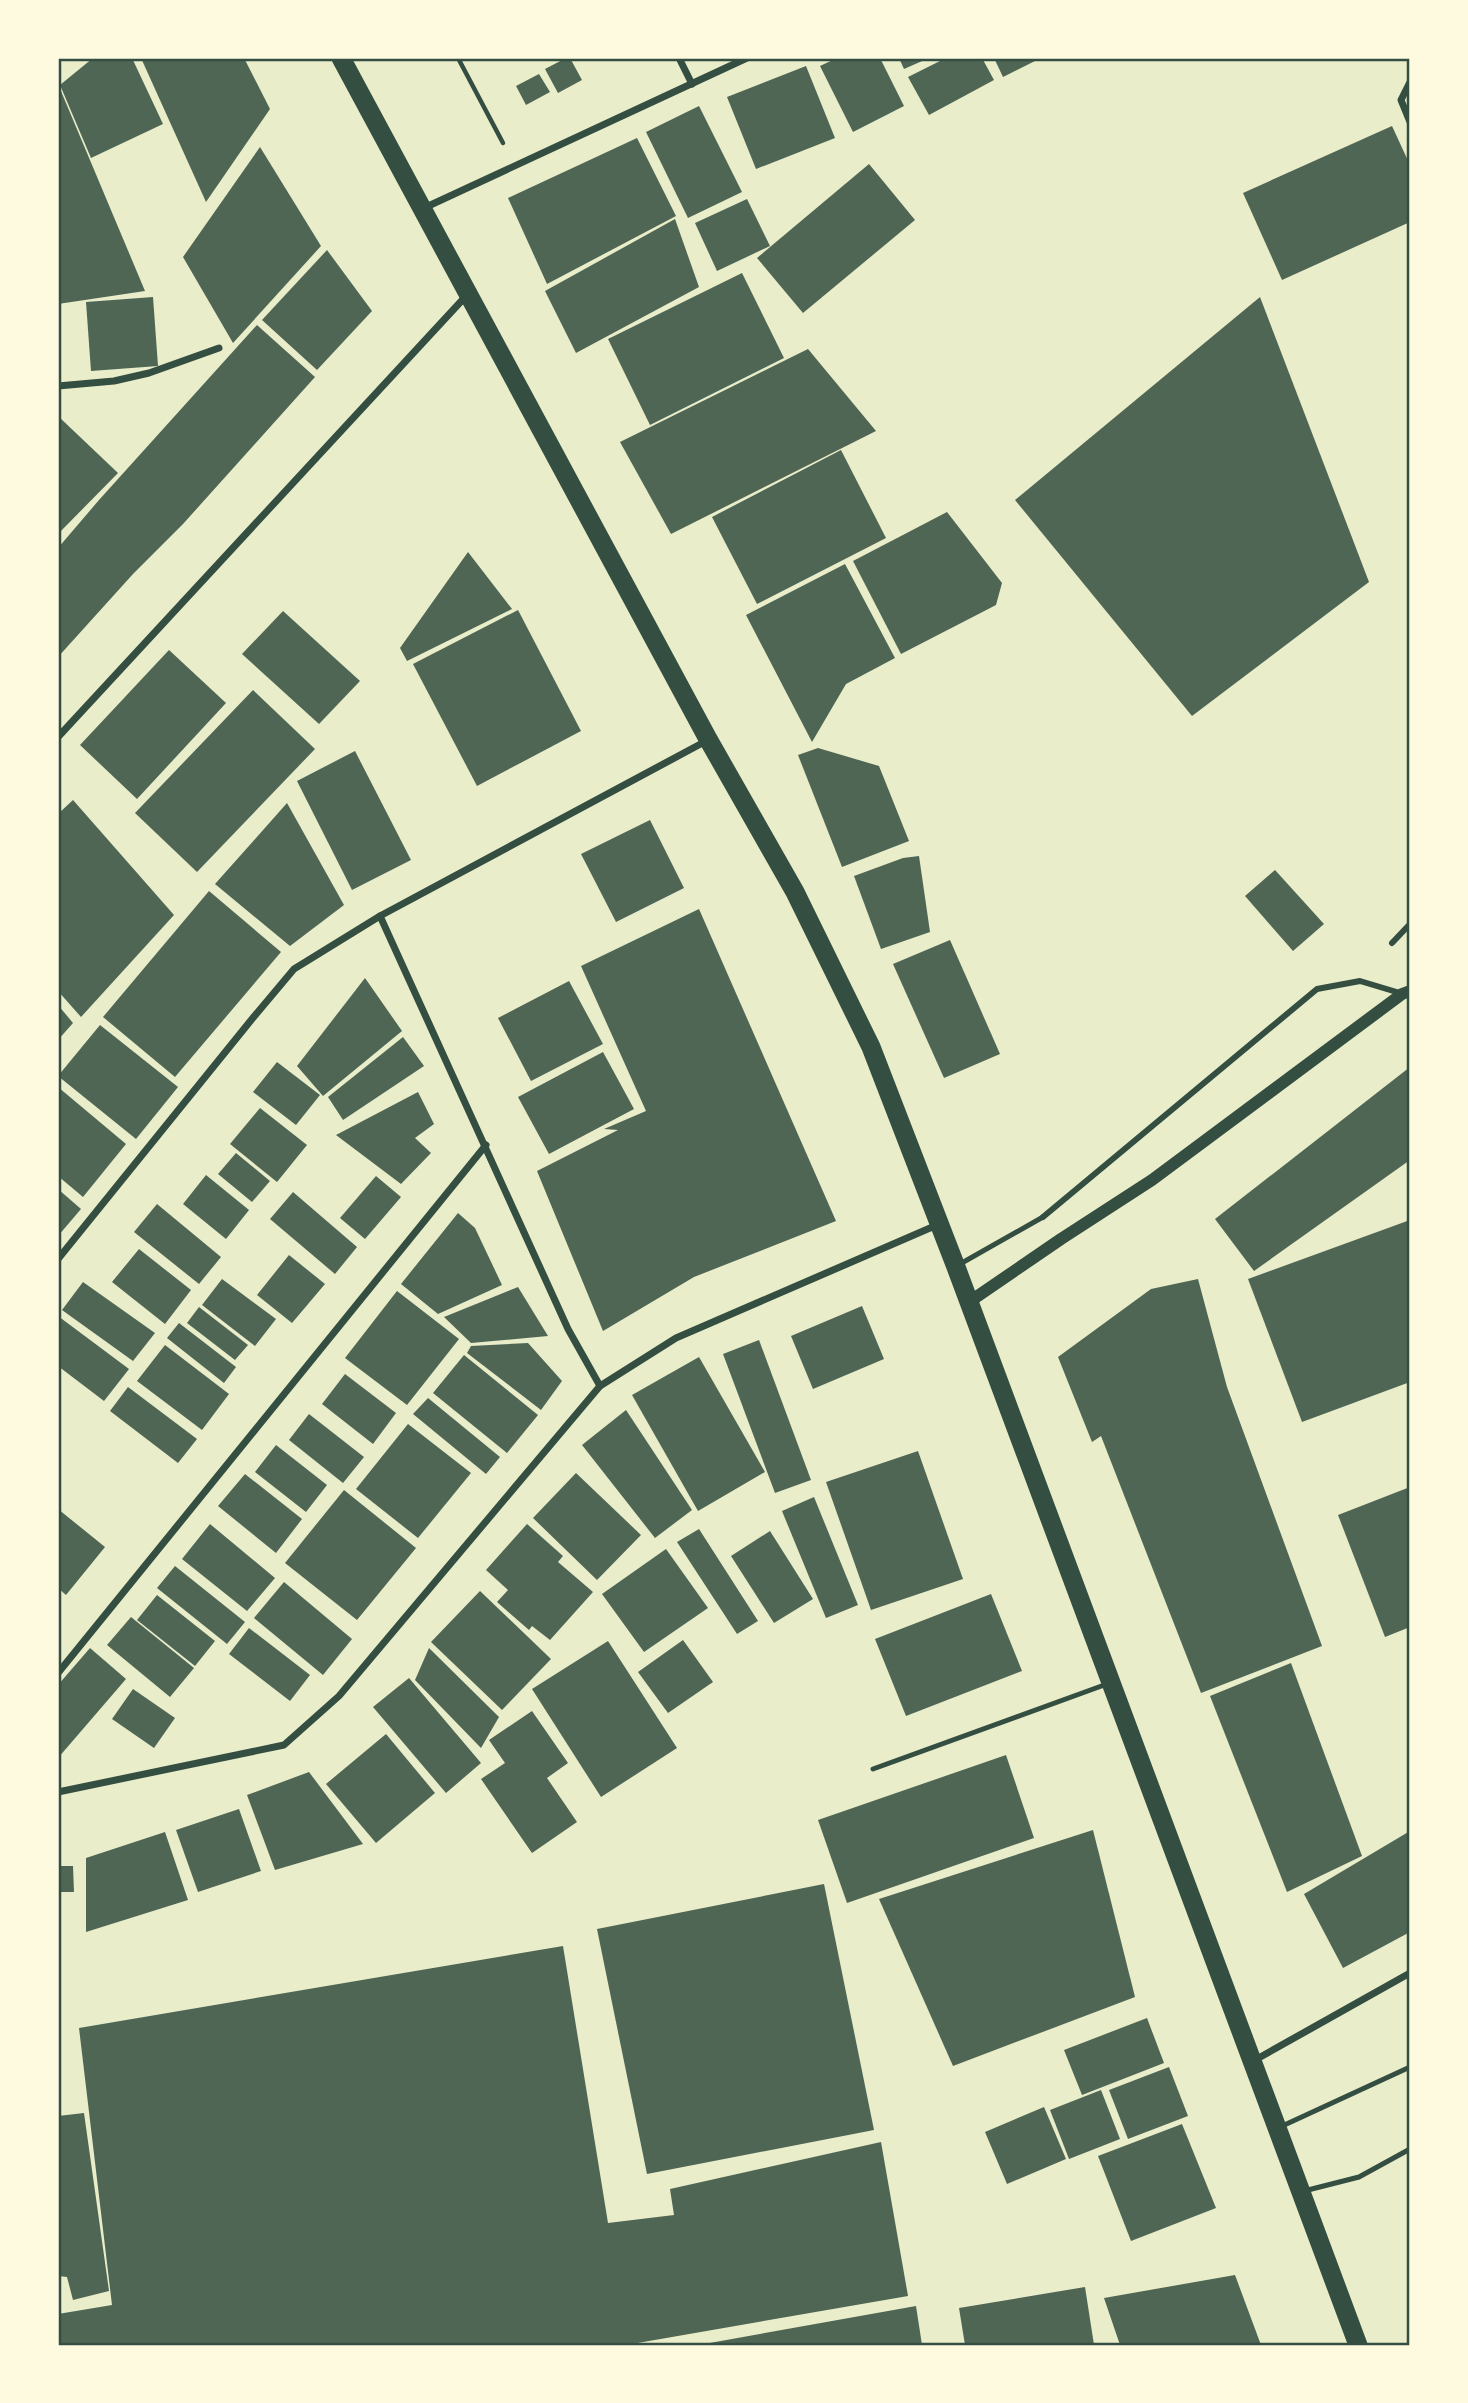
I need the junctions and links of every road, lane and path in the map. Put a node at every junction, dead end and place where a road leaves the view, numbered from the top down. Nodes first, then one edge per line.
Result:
1 (341, 58) edge
2 (458, 58) edge
3 (679, 58) edge
4 (747, 58) edge
5 (1410, 82) edge
6 (692, 84) junction
7 (1410, 122) edge
8 (515, 166) junction
9 (423, 208) junction
10 (468, 293) junction
11 (219, 348) dead end
12 (58, 386) edge
13 (58, 737) edge
14 (708, 739) junction
15 (380, 916) junction
16 (1410, 924) edge
17 (1392, 943) dead end
18 (1406, 993) edge
19 (486, 1145) junction
20 (1042, 1217) joint
21 (940, 1224) junction
22 (58, 1259) edge
23 (956, 1267) junction
24 (969, 1302) junction
25 (600, 1386) junction
26 (58, 1674) edge
27 (1111, 1682) junction
28 (873, 1769) dead end
29 (58, 1792) edge
30 (1410, 1973) edge
31 (1252, 2061) junction
32 (1410, 2067) edge
33 (1277, 2128) junction
34 (1410, 2148) edge
35 (1301, 2192) junction
36 (1358, 2345) edge

1 - 9 highway
2 - 8 path
3 - 6 street
4 - 6 street
5 - 7 street
6 - 8 street
8 - 9 street
9 - 10 highway
10 - 13 street
10 - 14 highway
11 - 12 street
14 - 15 street
14 - 21 highway
15 - 19 street
15 - 22 street
16 - 17 street
18 - 20 street
18 - 24 street
19 - 25 street
19 - 26 street
20 - 23 lane
21 - 23 highway
21 - 25 street
23 - 24 highway
24 - 27 highway
25 - 29 street
27 - 28 lane
27 - 31 highway
30 - 31 street
31 - 33 highway
32 - 33 lane
33 - 35 highway
34 - 35 lane
35 - 36 highway

